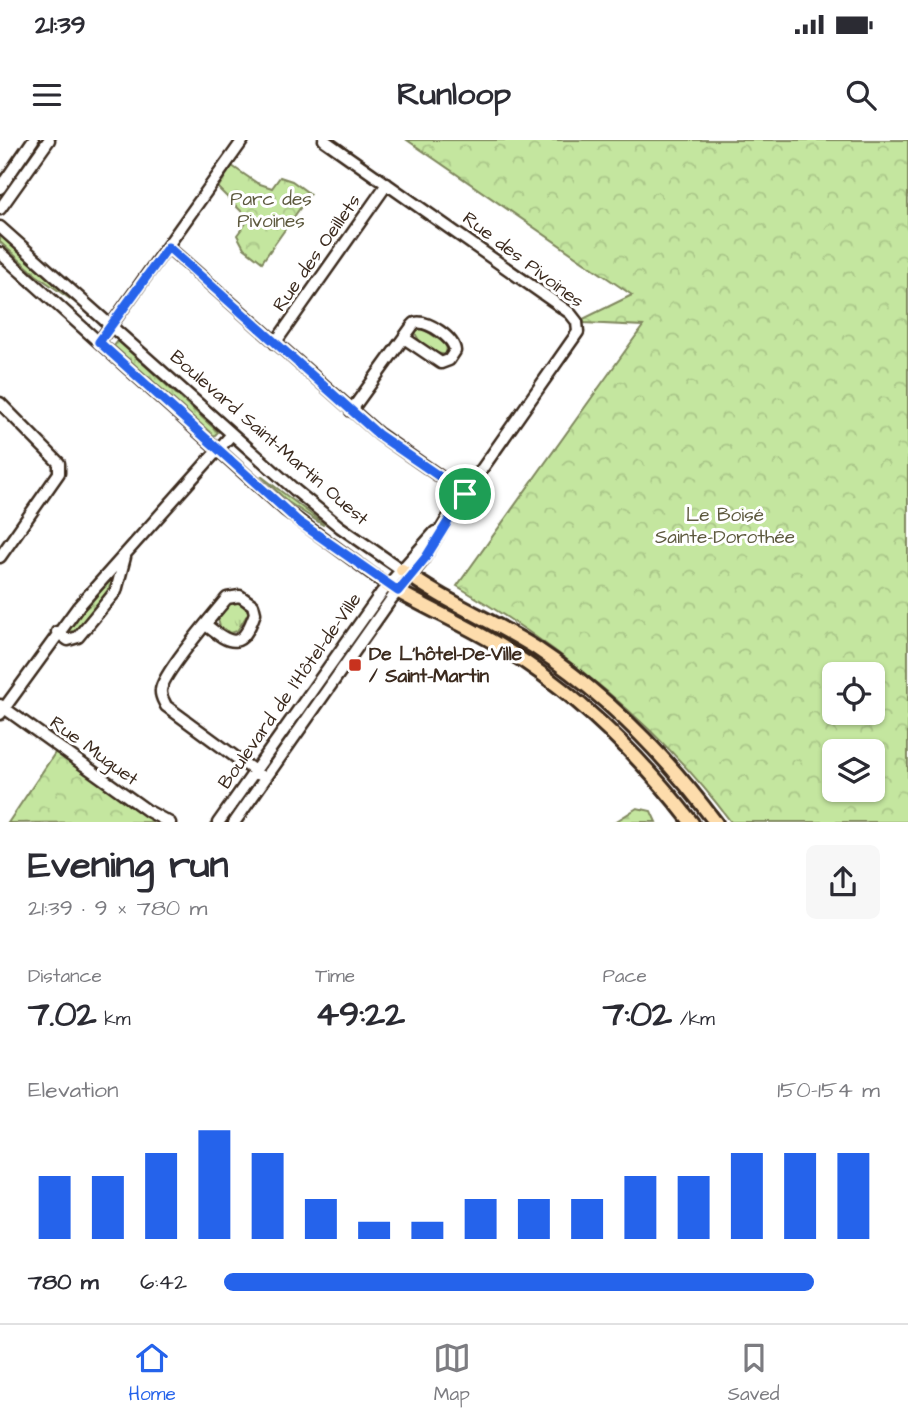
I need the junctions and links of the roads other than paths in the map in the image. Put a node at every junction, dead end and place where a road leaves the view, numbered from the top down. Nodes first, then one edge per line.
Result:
1 (33, 140) edge
2 (49, 140) edge
3 (243, 140) edge
4 (324, 140) edge
5 (387, 184) junction
6 (0, 188) edge
7 (0, 209) edge
8 (0, 227) edge
9 (168, 247) junction
10 (0, 253) edge
11 (112, 326) junction
12 (404, 338) junction
13 (99, 342) junction
14 (275, 343) junction
15 (0, 403) edge
16 (351, 411) junction
17 (232, 434) junction
18 (218, 450) junction
19 (465, 494) junction
20 (449, 516) joint
21 (125, 555) junction
22 (0, 556) edge
23 (406, 573) junction
24 (393, 588) junction
25 (206, 625) junction
26 (57, 632) junction
27 (1, 709) edge
28 (255, 772) junction
29 (265, 779) junction
30 (170, 822) edge
31 (218, 822) edge
32 (234, 822) edge
33 (692, 822) edge
34 (716, 822) edge

1 - 6 street
2 - 7 street
3 - 9 street
4 - 5 street, Rue des Pivoines
5 - 14 street, Rue des Oeillets
5 - 19 street, Rue des Pivoines
8 - 11 street, Boulevard Saint-Martin Ouest
9 - 11 street
9 - 14 street
10 - 13 street, Boulevard Saint-Martin Ouest
11 - 13 street
11 - 17 street, Boulevard Saint-Martin Ouest
12 - 12 street
12 - 16 street
13 - 18 street, Boulevard Saint-Martin Ouest
14 - 16 street
15 - 22 street
16 - 19 street
17 - 18 street
17 - 23 street, Boulevard Saint-Martin Ouest
18 - 21 street
18 - 24 street, Boulevard Saint-Martin Ouest
19 - 20 street, Rue des Pivoines
20 - 23 street, Boulevard de l'Hôtel-de-Ville
21 - 26 street
21 - 26 street
23 - 24 street, Boulevard de l'Hôtel-de-Ville
23 - 34 main road, Boulevard Saint-Martin Ouest
24 - 28 street, Boulevard de l'Hôtel-de-Ville
24 - 29 street, Boulevard de l'Hôtel-de-Ville
24 - 33 main road, Boulevard Saint-Martin Ouest
25 - 25 street
25 - 28 street
26 - 27 street
27 - 30 street, Rue Muguet
28 - 29 street
28 - 31 street, Boulevard de l'Hôtel-de-Ville
29 - 32 street, Boulevard de l'Hôtel-de-Ville

